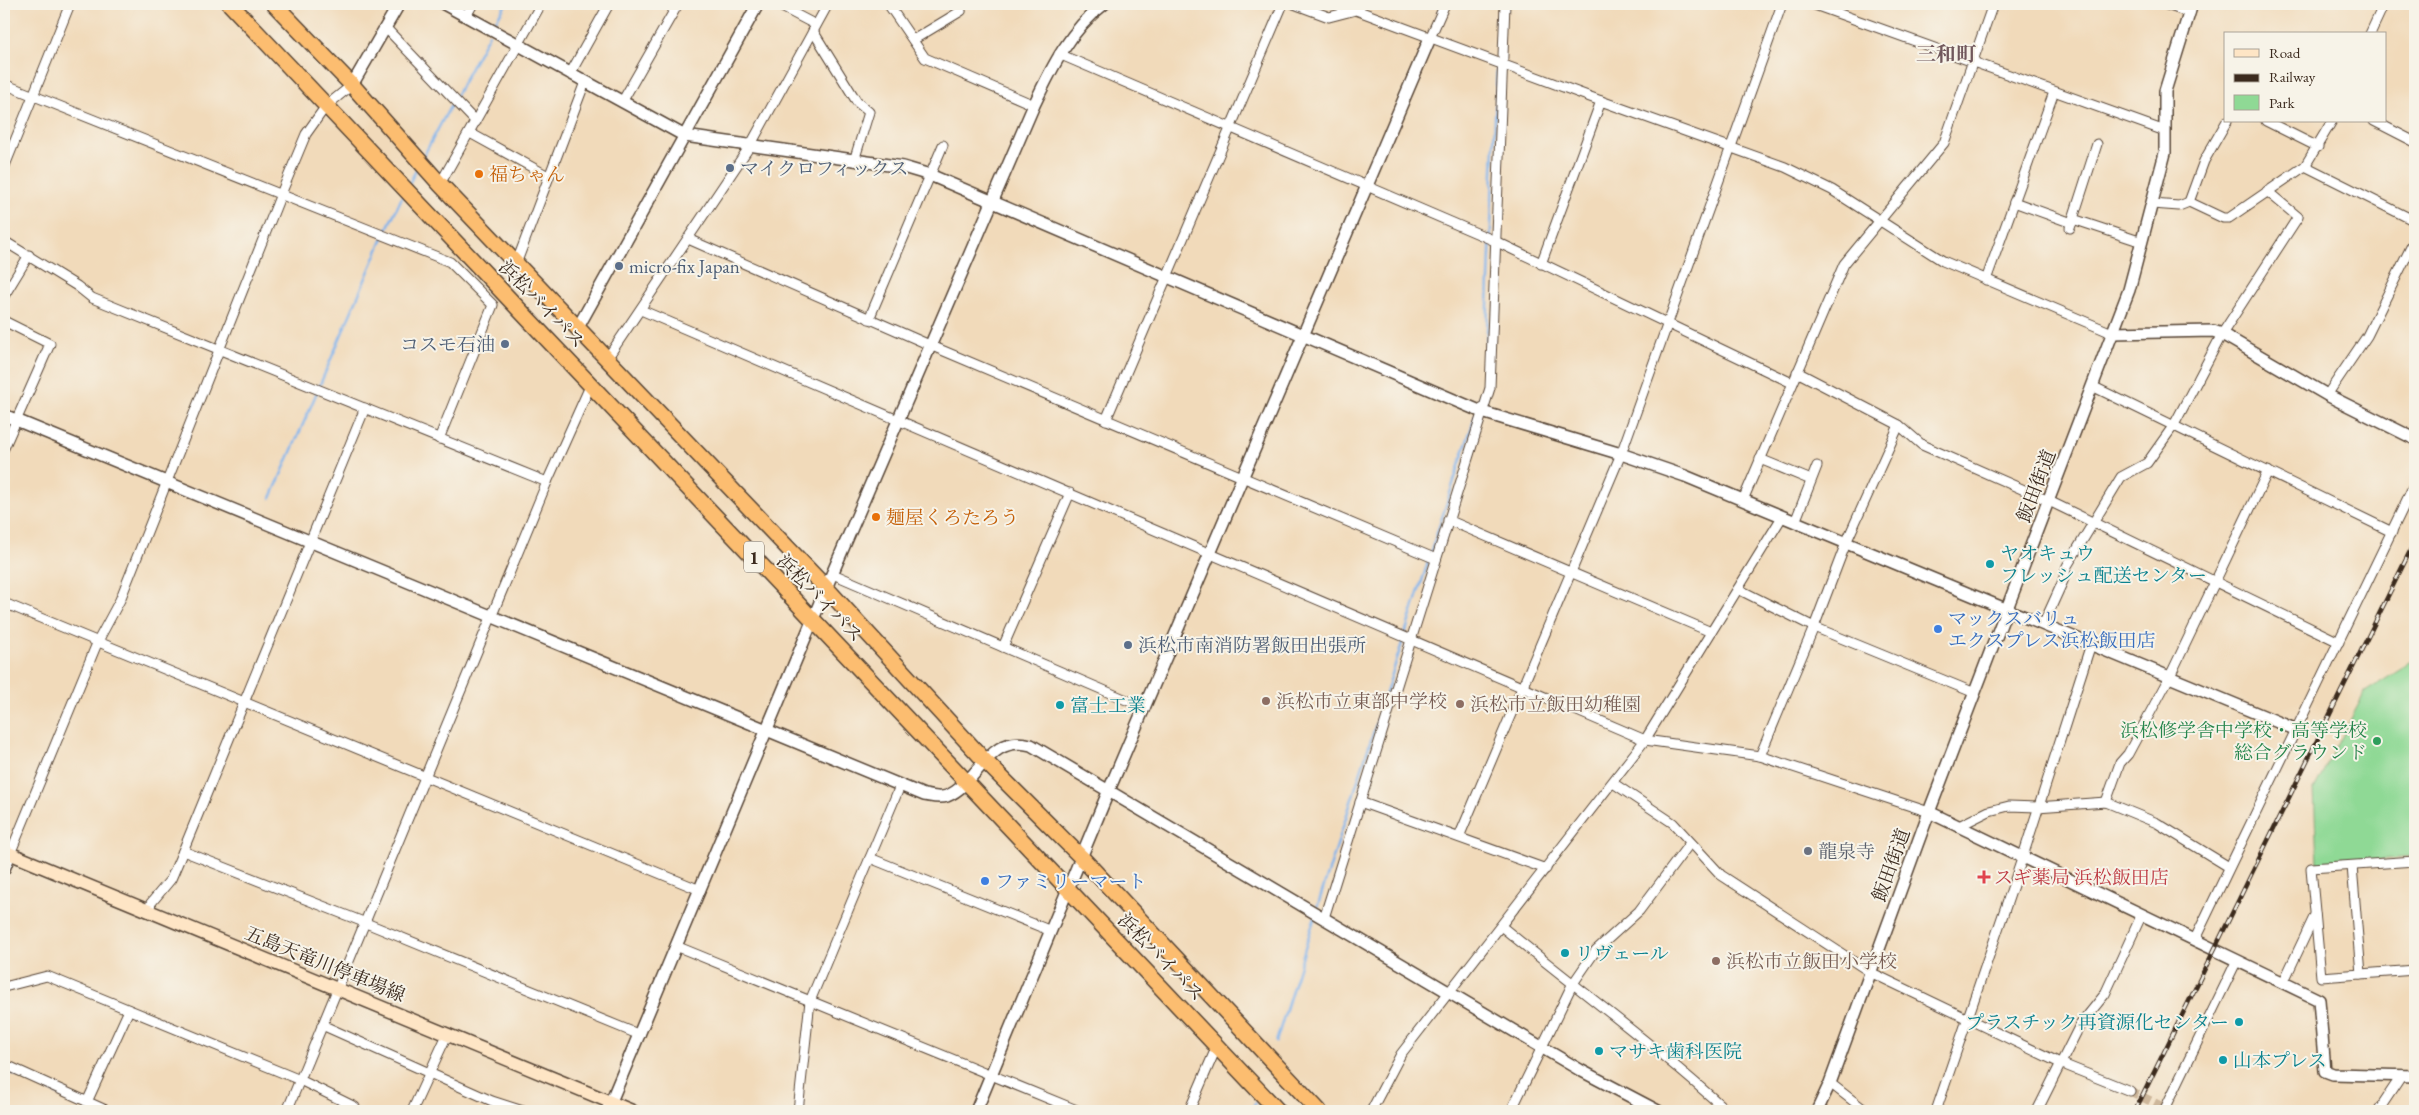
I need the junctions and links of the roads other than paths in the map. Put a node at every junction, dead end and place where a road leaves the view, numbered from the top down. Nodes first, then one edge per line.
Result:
1 (70, 4) edge
2 (230, 4) edge
3 (274, 4) edge
4 (399, 4) edge
5 (444, 4) edge
6 (473, 4) edge
7 (541, 4) edge
8 (609, 4) edge
9 (678, 4) edge
10 (758, 4) edge
11 (776, 4) edge
12 (828, 4) edge
13 (888, 4) edge
14 (958, 4) edge
15 (1104, 4) edge
16 (1283, 4) edge
17 (1294, 4) edge
18 (1445, 4) edge
19 (1506, 4) edge
20 (1782, 4) edge
21 (1812, 4) edge
22 (1993, 4) edge
23 (2164, 4) edge
24 (2384, 4) edge
25 (2191, 8) edge
26 (466, 16) junction
27 (386, 26) junction
28 (815, 28) junction
29 (2371, 32) edge
30 (1430, 38) junction
31 (913, 40) junction
32 (518, 45) junction
33 (1059, 54) junction
34 (1972, 62) junction
35 (1502, 65) junction
36 (570, 74) junction
37 (585, 82) junction
38 (4, 84) edge
39 (352, 85) junction
40 (2054, 92) junction
41 (32, 95) junction
42 (1601, 101) junction
43 (622, 102) junction
44 (1034, 105) junction
45 (326, 106) junction
46 (476, 122) junction
47 (2226, 122) edge
48 (2268, 122) edge
49 (2331, 122) edge
50 (2376, 122) edge
51 (1230, 126) junction
52 (2165, 131) junction
53 (470, 133) junction
54 (685, 136) junction
55 (2415, 142) edge
56 (2097, 144) dead end
57 (943, 145) dead end
58 (750, 146) junction
59 (2318, 146) junction
60 (1731, 147) junction
61 (854, 162) junction
62 (2305, 166) junction
63 (4, 168) edge
64 (930, 175) junction
65 (548, 176) junction
66 (440, 184) junction
67 (1367, 186) junction
68 (2267, 191) junction
69 (280, 194) junction
70 (992, 202) junction
71 (2014, 202) junction
72 (2189, 202) junction
73 (2152, 204) junction
74 (1878, 220) junction
75 (2415, 221) edge
76 (2071, 223) junction
77 (688, 239) junction
78 (2415, 239) edge
79 (4, 241) edge
80 (1495, 241) junction
81 (2142, 242) junction
82 (29, 255) junction
83 (516, 264) junction
84 (1541, 264) junction
85 (1166, 276) junction
86 (1986, 280) junction
87 (4, 296) edge
88 (641, 310) junction
89 (869, 319) junction
90 (4, 322) edge
91 (1666, 324) junction
92 (577, 329) junction
93 (2112, 333) junction
94 (2222, 334) junction
95 (1304, 335) junction
96 (932, 346) junction
97 (218, 350) junction
98 (606, 360) junction
99 (1797, 372) junction
100 (1792, 383) junction
101 (591, 384) junction
102 (2092, 386) junction
103 (2327, 395) junction
104 (365, 408) junction
105 (1482, 412) junction
106 (4, 414) edge
107 (17, 420) junction
108 (899, 420) junction
109 (1106, 420) junction
110 (1899, 425) junction
111 (2174, 425) junction
112 (439, 439) junction
113 (2415, 439) edge
114 (4, 448) edge
115 (1621, 454) junction
116 (1760, 459) junction
117 (1817, 466) dead end
118 (2268, 471) junction
119 (1242, 478) junction
120 (167, 480) junction
121 (1811, 480) junction
122 (547, 482) junction
123 (2415, 483) edge
124 (1070, 493) junction
125 (1743, 500) junction
126 (2049, 501) junction
127 (1782, 517) junction
128 (1448, 520) junction
129 (1794, 522) junction
130 (2094, 523) junction
131 (2392, 532) junction
132 (312, 541) junction
133 (1846, 543) junction
134 (1210, 553) junction
135 (1436, 559) junction
136 (1571, 571) junction
137 (833, 574) junction
138 (2215, 582) junction
139 (826, 588) junction
140 (1738, 589) junction
141 (4, 604) edge
142 (2008, 609) junction
143 (492, 616) junction
144 (813, 620) junction
145 (2044, 623) junction
146 (1814, 627) junction
147 (1711, 632) junction
148 (1411, 638) junction
149 (98, 641) junction
150 (2339, 642) junction
151 (2092, 644) junction
152 (1002, 647) junction
153 (2169, 676) junction
154 (1523, 687) junction
155 (1975, 693) junction
156 (244, 702) junction
157 (1145, 708) junction
158 (768, 729) junction
159 (2297, 730) junction
160 (1645, 740) junction
161 (1760, 756) junction
162 (984, 760) junction
163 (425, 778) junction
164 (966, 781) junction
165 (1612, 783) junction
166 (900, 786) junction
167 (1109, 790) junction
168 (1360, 802) junction
169 (2106, 802) junction
170 (2037, 807) junction
171 (1929, 812) junction
172 (1958, 826) junction
173 (1459, 837) junction
174 (1690, 843) junction
175 (183, 851) junction
176 (7, 853) edge
177 (1081, 856) junction
178 (2023, 856) junction
179 (870, 858) junction
180 (2415, 862) edge
181 (2352, 866) junction
182 (2229, 867) junction
183 (1546, 868) junction
184 (4, 869) edge
185 (700, 890) junction
186 (1068, 890) junction
187 (149, 912) junction
188 (2142, 914) junction
189 (2315, 914) junction
190 (1324, 918) junction
191 (366, 923) junction
192 (1501, 926) junction
193 (1051, 931) junction
194 (2194, 939) junction
195 (676, 946) junction
196 (2237, 960) junction
197 (2415, 970) edge
198 (1870, 972) junction
199 (2361, 974) junction
200 (2283, 983) junction
201 (1572, 985) junction
202 (4, 987) edge
203 (336, 990) junction
204 (1448, 992) junction
205 (810, 1001) junction
206 (129, 1010) junction
207 (1967, 1018) junction
208 (322, 1025) junction
209 (447, 1035) junction
210 (640, 1035) junction
211 (1217, 1046) junction
212 (1542, 1047) junction
213 (4, 1064) edge
214 (2060, 1064) junction
215 (429, 1073) junction
216 (991, 1075) junction
217 (2402, 1075) junction
218 (2415, 1076) edge
219 (300, 1080) junction
220 (1830, 1083) junction
221 (2130, 1091) tunnel mouth
222 (492, 1101) junction
223 (87, 1102) junction
224 (609, 1106) edge
225 (1637, 1107) edge
226 (2167, 1110) edge
227 (108, 1111) edge
228 (287, 1111) edge
229 (356, 1111) edge
230 (412, 1111) edge
231 (488, 1111) edge
232 (523, 1111) edge
233 (632, 1111) edge
234 (798, 1111) edge
235 (976, 1111) edge
236 (1079, 1111) edge
237 (1189, 1111) edge
238 (1278, 1111) edge
239 (1319, 1111) edge
240 (1371, 1111) edge
241 (1511, 1111) edge
242 (1658, 1111) edge
243 (1727, 1111) edge
244 (1817, 1111) edge
245 (1866, 1111) edge
246 (1936, 1111) edge
247 (2037, 1111) edge
248 (2378, 1111) edge

1 - 41 street
2 - 45 highway, 浜松バイパス / 1
3 - 39 highway, 浜松バイパス / 1
4 - 27 street
5 - 26 street
6 - 26 street
7 - 32 street
8 - 36 street
9 - 43 street
10 - 54 street
11 - 28 street
12 - 28 street
13 - 31 street
14 - 31 street
15 - 33 street
16 - 51 street
17 - 30 street
18 - 30 street
19 - 35 street
20 - 60 street
21 - 34 street
22 - 34 street
23 - 25 street
24 - 29 street
25 - 52 street, 飯田街道
26 - 32 street
27 - 39 street
27 - 46 street
28 - 58 street
28 - 61 street
30 - 35 street
30 - 67 street
31 - 44 street
32 - 36 street
32 - 46 street
33 - 44 street
33 - 51 street
34 - 40 street
34 - 74 street
35 - 42 street
35 - 80 street
36 - 37 street
37 - 43 street
37 - 65 street
38 - 41 street
39 - 45 street
39 - 66 highway, 浜松バイパス / 1
40 - 52 street
40 - 71 street
41 - 63 street
41 - 69 street
42 - 60 street
42 - 84 street
43 - 54 street
44 - 70 street
45 - 69 street
45 - 101 highway, 浜松バイパス / 1
46 - 53 street
47 - 72 street
48 - 59 street
49 - 59 street
50 - 55 street
51 - 67 street
51 - 85 street
52 - 73 street, 飯田街道
53 - 65 street
53 - 66 street
54 - 58 street
54 - 92 street
56 - 76 street
57 - 64 street
58 - 61 street
58 - 77 street
59 - 62 street
60 - 74 street
60 - 91 street
61 - 64 street
62 - 68 street
62 - 75 street
64 - 70 street
64 - 89 street
65 - 83 street
66 - 83 highway, 浜松バイパス / 1
67 - 80 street
67 - 95 street
68 - 72 street
68 - 94 street
69 - 97 street
69 - 112 street
70 - 85 street
70 - 96 street
71 - 76 street
71 - 86 street
72 - 73 street
73 - 81 street, 飯田街道
74 - 86 street
74 - 99 street
76 - 81 street
77 - 88 street
77 - 89 street
78 - 103 street
79 - 82 street
80 - 84 street
80 - 105 street
81 - 93 street, 飯田街道
82 - 87 street
82 - 97 street
83 - 92 highway, 浜松バイパス / 1
84 - 91 street
85 - 95 street
85 - 109 street
86 - 93 street
88 - 98 street
88 - 108 street
89 - 96 street
90 - 107 street
91 - 100 street
91 - 115 street
92 - 98 highway, 浜松バイパス / 1
93 - 94 street
93 - 102 street, 飯田街道
94 - 103 street
94 - 111 street
95 - 105 street
95 - 119 street
96 - 108 street
96 - 109 street
97 - 104 street
97 - 120 street
98 - 139 highway, 浜松バイパス / 1
99 - 100 street
99 - 110 street
100 - 116 street
101 - 122 street
101 - 144 highway, 浜松バイパス / 1
102 - 111 street
102 - 126 street, 飯田街道
103 - 113 street
104 - 112 street
104 - 132 street
105 - 115 street
105 - 128 street
106 - 107 street
107 - 114 street
107 - 120 street
108 - 124 street
108 - 137 street
109 - 119 street
110 - 126 street
110 - 133 street
111 - 118 street
111 - 130 street
112 - 122 street
115 - 125 street
115 - 136 street
116 - 121 street
116 - 125 street
117 - 121 street
118 - 131 street
118 - 138 street
119 - 134 street
119 - 135 street
120 - 132 street
120 - 149 street
121 - 129 street
122 - 143 street
123 - 131 street
124 - 134 street
124 - 152 street
125 - 127 street
126 - 130 street
126 - 142 street, 飯田街道
127 - 129 street
127 - 140 street
128 - 135 street
128 - 136 street
129 - 133 street
130 - 138 street
130 - 145 street
131 - 150 street
132 - 143 street
132 - 156 street
133 - 142 street
133 - 146 street
134 - 148 street
134 - 157 street
135 - 148 street
136 - 147 street
136 - 154 street
137 - 139 street
137 - 152 street
138 - 150 street
138 - 153 street
139 - 144 street
139 - 162 highway, 浜松バイパス / 1
140 - 146 street
140 - 147 street
141 - 149 street
142 - 145 street
142 - 155 street, 飯田街道
143 - 158 street
143 - 163 street
144 - 158 street
144 - 164 highway, 浜松バイパス / 1
145 - 151 street
146 - 155 street
146 - 161 street
147 - 160 street
148 - 154 street
148 - 168 street
149 - 156 street
149 - 176 street
150 - 159 street
151 - 153 street
151 - 170 street
152 - 157 street
153 - 159 street
153 - 169 street
154 - 160 street
154 - 173 street
155 - 171 street, 飯田街道
156 - 163 street
156 - 175 street
157 - 167 street
158 - 166 street
158 - 185 street
159 - 182 street
160 - 161 street
160 - 165 street
161 - 171 street
162 - 164 street
162 - 167 street
162 - 177 highway, 浜松バイパス / 1
163 - 185 street
163 - 191 street
164 - 166 street
164 - 186 highway, 浜松バイパス / 1
165 - 174 street
165 - 183 street
166 - 179 street
167 - 177 street
167 - 190 street
168 - 173 street
168 - 190 street
169 - 170 street
169 - 182 street
170 - 172 street
170 - 178 street
171 - 172 street
171 - 198 street, 飯田街道
172 - 178 street
173 - 183 street
174 - 198 street
174 - 201 street
175 - 187 street
175 - 191 street
176 - 184 street
176 - 187 main road, 五島天竜川停車場線
177 - 186 street
177 - 239 highway, 浜松バイパス / 1
178 - 188 street
178 - 207 street
179 - 193 street
179 - 205 street
180 - 181 street
181 - 189 street
181 - 199 street
182 - 194 street
183 - 192 street
185 - 195 street
186 - 193 street
186 - 211 highway, 浜松バイパス / 1
187 - 203 main road, 五島天竜川停車場線
188 - 194 street
188 - 214 street
189 - 199 street
189 - 200 street
190 - 204 street
191 - 203 street
191 - 210 street
192 - 201 street
192 - 204 street
193 - 216 street
194 - 196 street
195 - 205 street
195 - 210 street
196 - 200 street
196 - 226 street
197 - 199 street
198 - 207 street
198 - 220 street, 飯田街道
200 - 217 street
201 - 212 street
201 - 243 street
202 - 206 street
203 - 208 street
203 - 209 main road, 五島天竜川停車場線
204 - 212 street
204 - 240 street
205 - 216 street
205 - 234 street
206 - 219 street
206 - 223 street
207 - 214 street
207 - 246 street
208 - 215 street
208 - 219 street
209 - 215 street
209 - 224 main road, 五島天竜川停車場線
210 - 224 street
211 - 237 street
211 - 238 highway, 浜松バイパス / 1
212 - 225 street
212 - 241 street
213 - 223 street
214 - 221 street
214 - 247 street
215 - 222 street
215 - 230 street
216 - 235 street
216 - 236 street
217 - 218 street
217 - 248 street
219 - 228 street
219 - 229 street
220 - 244 street, 飯田街道
220 - 245 street
222 - 231 street
222 - 232 street
223 - 227 street
224 - 233 main road, 五島天竜川停車場線
225 - 242 street

